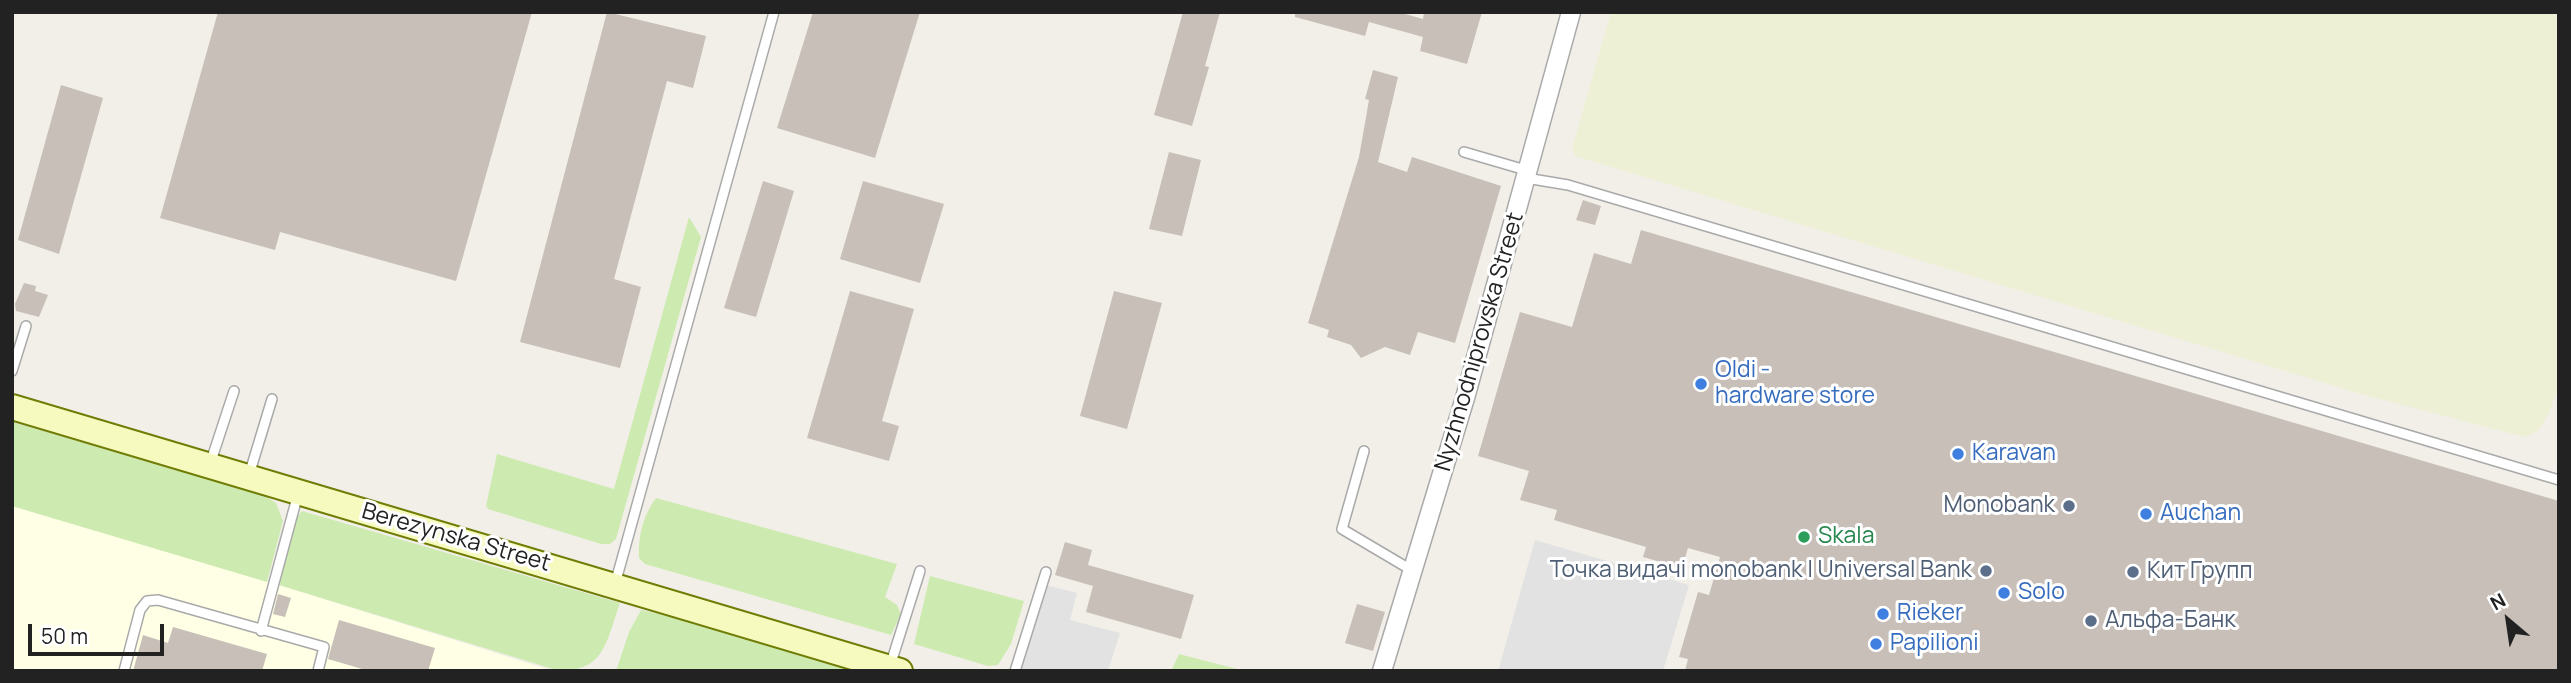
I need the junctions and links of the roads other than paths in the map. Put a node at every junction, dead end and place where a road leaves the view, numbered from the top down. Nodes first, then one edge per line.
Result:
1 (774, 12) edge
2 (1571, 12) edge
3 (1464, 152) dead end
4 (1527, 174) junction
5 (26, 326) dead end
6 (12, 371) edge
7 (234, 391) dead end
8 (272, 399) dead end
9 (12, 407) edge
10 (1364, 451) dead end
11 (209, 466) junction
12 (248, 476) junction
13 (2559, 480) edge
14 (298, 492) junction
15 (920, 571) dead end
16 (1413, 571) junction
17 (1046, 572) dead end
18 (615, 584) junction
19 (261, 631) junction
20 (895, 669) edge
21 (124, 671) edge
22 (318, 671) edge
23 (1015, 671) edge
24 (1382, 671) edge

1 - 18 lane
2 - 4 street, Nyzhnodniprovska Street
3 - 4 lane
4 - 13 lane
4 - 16 street, Nyzhnodniprovska Street
5 - 6 lane
7 - 11 lane
8 - 12 lane
9 - 11 street, Berezynska Street
10 - 16 lane
11 - 12 street, Berezynska Street
12 - 14 street, Berezynska Street
14 - 18 street, Berezynska Street
14 - 19 lane
15 - 20 lane
16 - 24 street, Nyzhnodniprovska Street
17 - 23 lane
18 - 20 street, Berezynska Street
19 - 21 lane
19 - 22 lane

